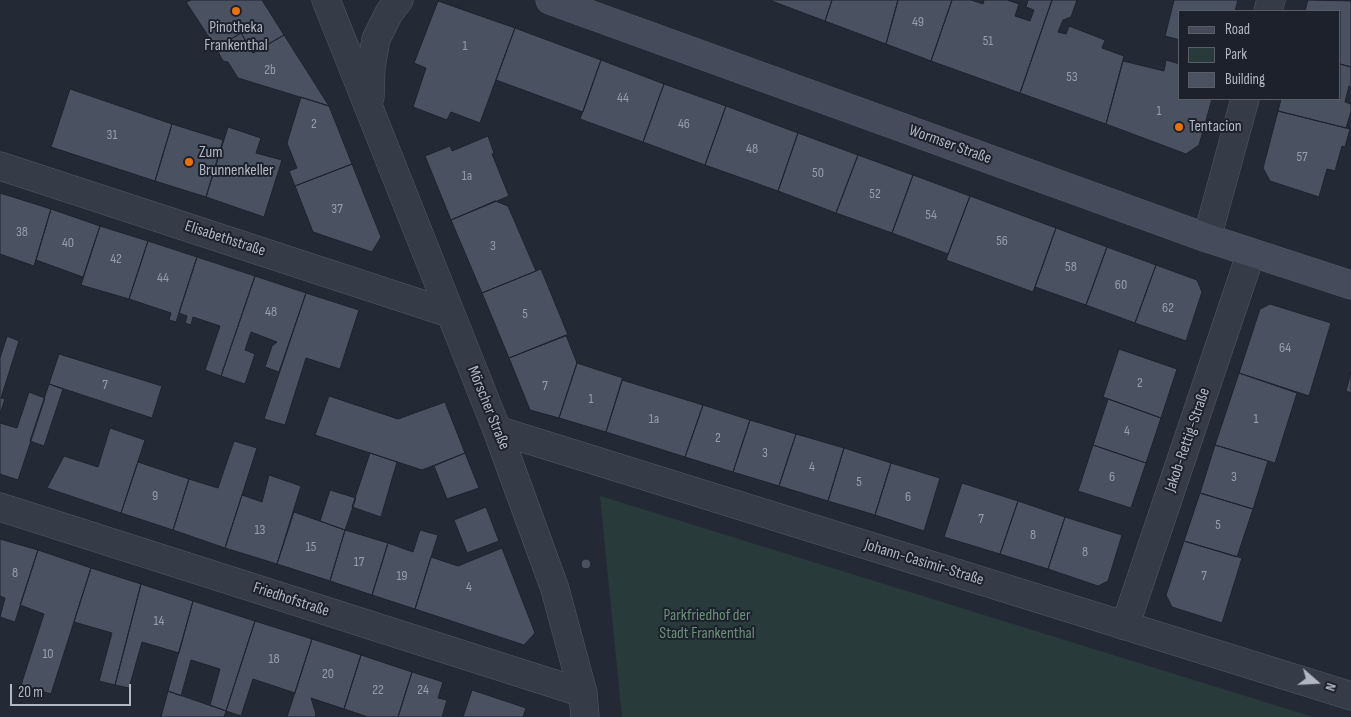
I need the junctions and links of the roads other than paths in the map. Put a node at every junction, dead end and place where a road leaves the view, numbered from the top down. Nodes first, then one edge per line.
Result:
1 (326, 0) edge
2 (399, 0) edge
3 (550, 0) edge
4 (1244, 100) edge
5 (369, 106) junction
6 (0, 166) edge
7 (1208, 238) junction
8 (1251, 253) junction
9 (1351, 285) edge
10 (449, 313) junction
11 (497, 430) junction
12 (0, 507) edge
13 (1124, 626) junction
14 (1351, 696) edge
15 (584, 705) edge

1 - 5 street, Mörscher Straße
2 - 5 street, Mörscher Straße
3 - 7 street, Wormser Straße
4 - 7 street
5 - 10 street, Mörscher Straße
6 - 10 street, Elisabethstraße
7 - 8 street, Wormser Straße
8 - 9 street, Wormser Straße
8 - 13 street, Jakob-Rettig-Straße
10 - 11 street, Mörscher Straße
11 - 13 street, Johann-Casimir-Straße
11 - 15 street, Mörscher Straße
12 - 15 street, Friedhofstraße
13 - 14 street, Johann-Casimir-Straße

